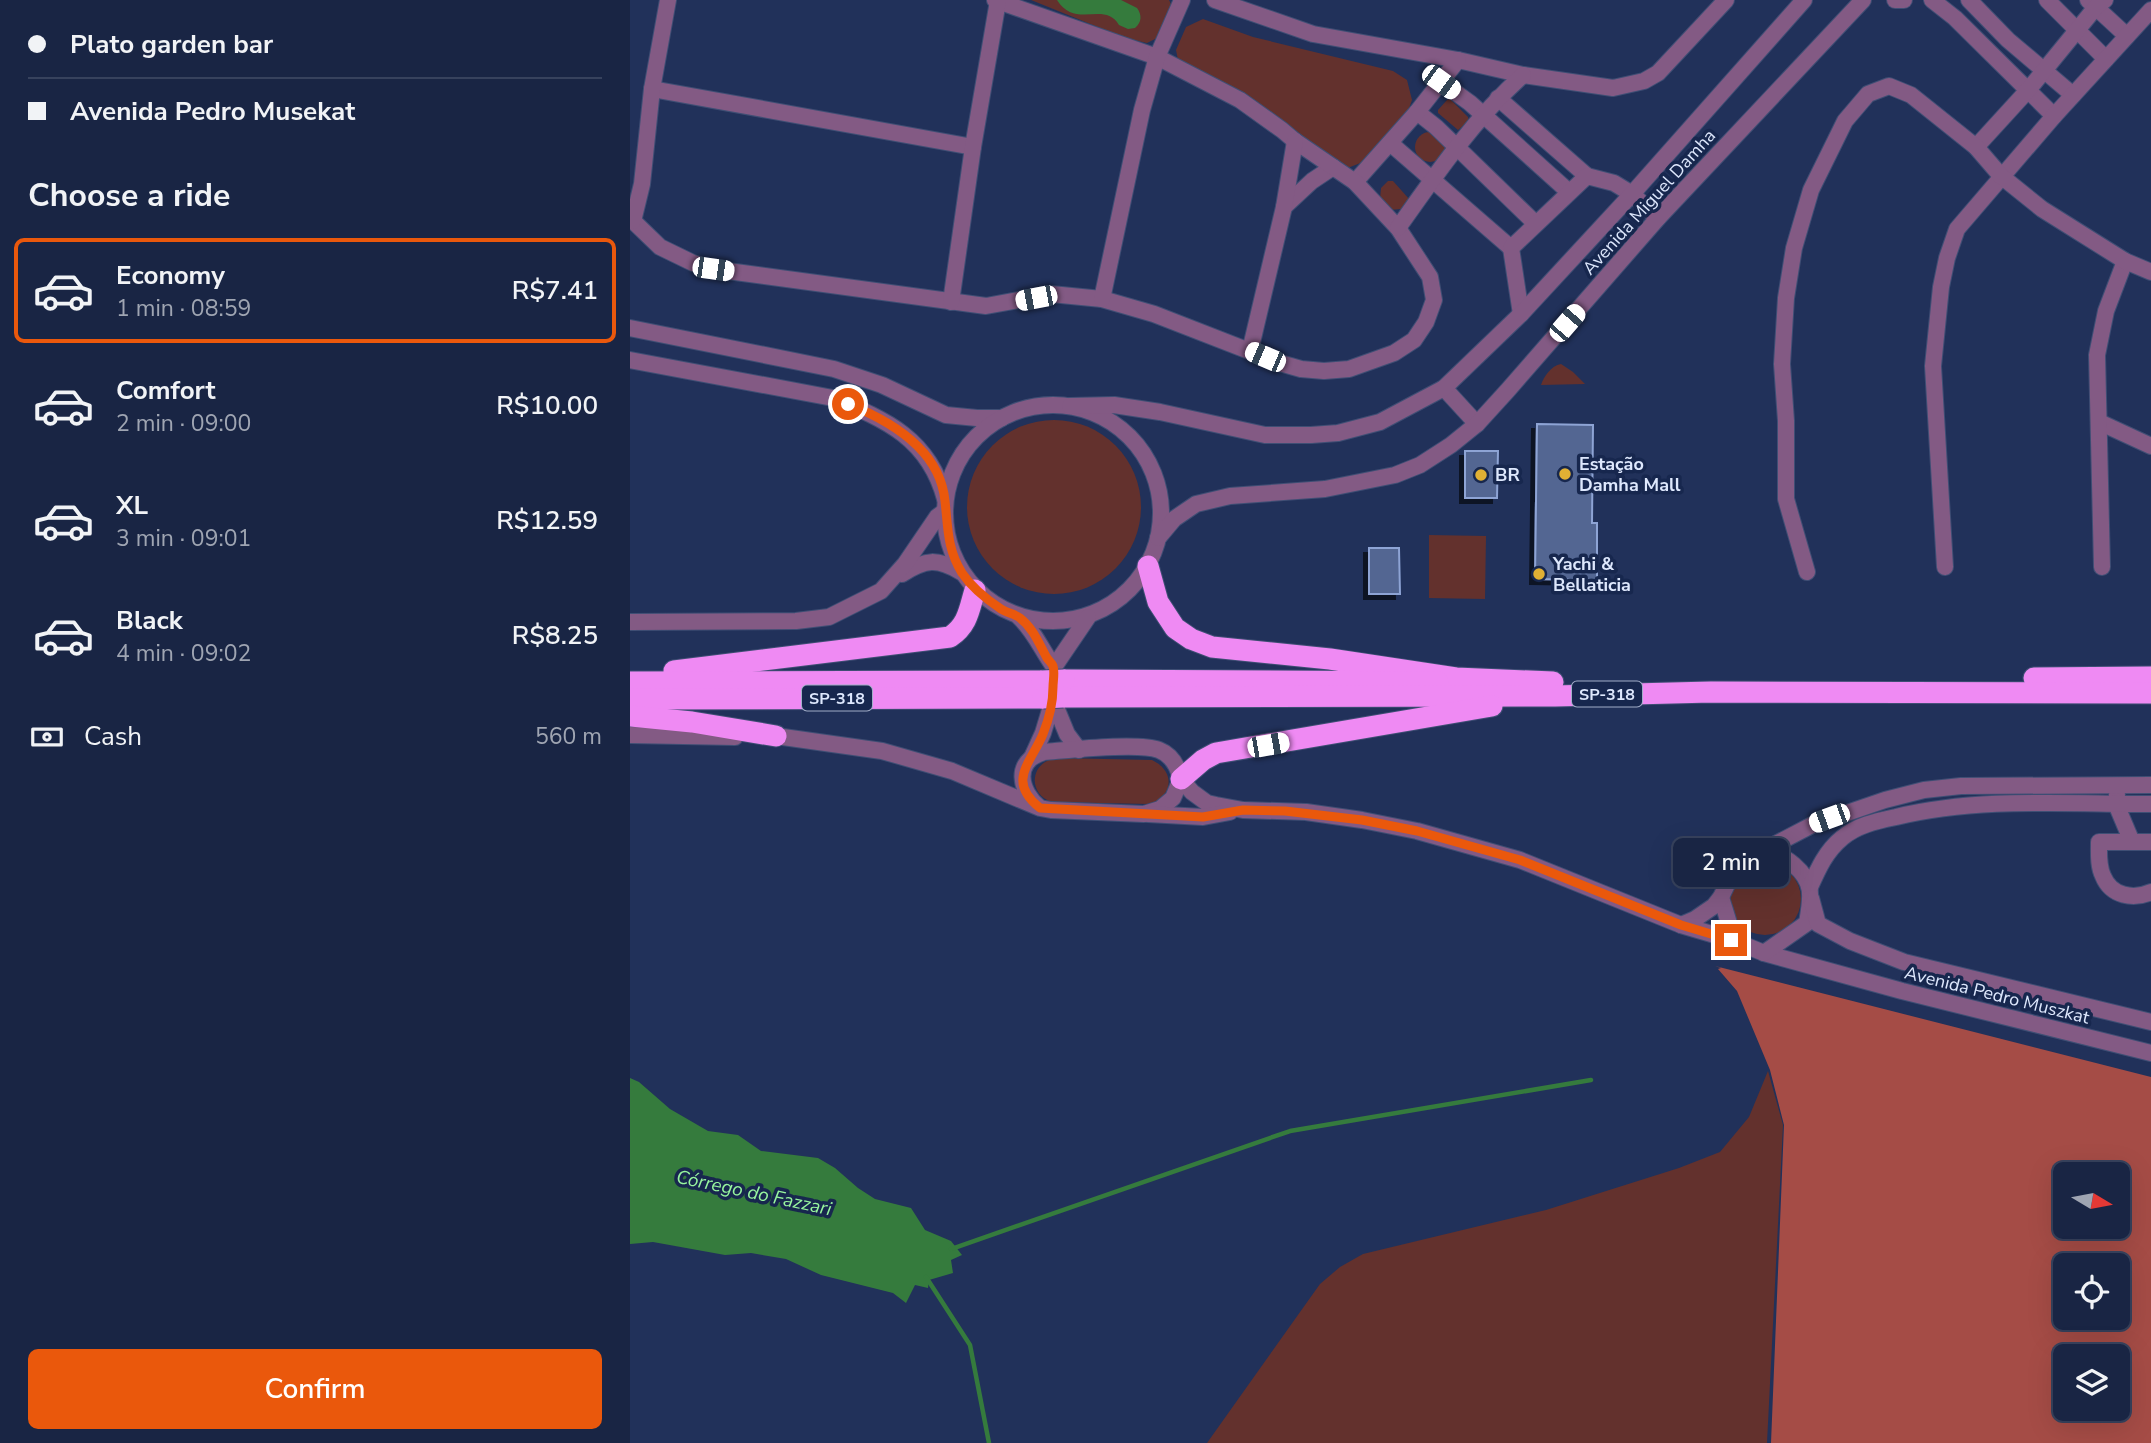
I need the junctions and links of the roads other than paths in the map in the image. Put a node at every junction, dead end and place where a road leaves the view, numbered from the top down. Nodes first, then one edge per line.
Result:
1 (668, 0) edge
2 (1182, 0) edge
3 (1215, 0) edge
4 (1726, 0) edge
5 (1804, 0) edge
6 (1863, 0) edge
7 (1895, 0) edge
8 (1904, 0) edge
9 (1932, 0) edge
10 (1969, 0) edge
11 (2047, 0) edge
12 (2145, 0) edge
13 (996, 1) edge
14 (2096, 3) edge
15 (2151, 8) edge
16 (2078, 29) junction
17 (2127, 36) junction
18 (1157, 57) junction
19 (2106, 59) junction
20 (1458, 60) junction
21 (2045, 70) junction
22 (1523, 75) junction
23 (1441, 82) junction
24 (652, 89) junction
25 (2029, 89) junction
26 (2074, 94) junction
27 (1498, 98) junction
28 (1418, 112) junction
29 (1483, 115) junction
30 (2054, 116) junction
31 (1295, 141) junction
32 (1390, 143) junction
33 (647, 145) junction
34 (973, 147) junction
35 (1976, 147) junction
36 (1457, 148) junction
37 (1333, 167) junction
38 (1587, 176) junction
39 (2001, 176) junction
40 (630, 177) edge
41 (1433, 178) junction
42 (1355, 182) junction
43 (1569, 192) junction
44 (1632, 194) junction
45 (1284, 207) junction
46 (1658, 218) junction
47 (632, 219) edge
48 (1535, 223) junction
49 (1398, 228) junction
50 (1511, 248) junction
51 (2125, 261) junction
52 (2151, 272) edge
53 (1102, 299) junction
54 (951, 302) junction
55 (1521, 314) junction
56 (630, 328) edge
57 (1250, 351) junction
58 (630, 360) edge
59 (1444, 388) junction
60 (1070, 406) junction
61 (1002, 418) junction
62 (2099, 422) junction
63 (1477, 424) junction
64 (2151, 446) edge
65 (945, 506) junction
66 (1158, 538) junction
67 (1148, 566) junction
68 (1945, 567) dead end
69 (2102, 567) dead end
70 (961, 572) junction
71 (1807, 572) dead end
72 (891, 581) junction
73 (975, 590) junction
74 (1018, 617) junction
75 (1087, 617) junction
76 (630, 622) edge
77 (630, 676) edge
78 (2151, 677) edge
79 (630, 682) edge
80 (1053, 687) junction
81 (1555, 689) junction
82 (2151, 693) edge
83 (630, 699) edge
84 (630, 716) edge
85 (630, 735) edge
86 (776, 736) junction
87 (1079, 750) junction
88 (1033, 755) junction
89 (1181, 779) junction
90 (2151, 785) edge
91 (2118, 786) junction
92 (2116, 804) junction
93 (2151, 804) edge
94 (1040, 808) junction
95 (1243, 810) junction
96 (1144, 814) junction
97 (2132, 842) junction
98 (2151, 842) edge
99 (1763, 851) junction
100 (1810, 892) junction
101 (2151, 892) edge
102 (1721, 897) junction
103 (1681, 925) junction
104 (1731, 940) junction
105 (1764, 953) junction
106 (2151, 1021) edge
107 (2151, 1053) edge

1 - 24 street
2 - 18 street
3 - 20 street
4 - 22 street
5 - 44 street, Avenida Miguel Damha
6 - 46 street, Avenida Miguel Damha
7 - 8 street
9 - 25 street
10 - 21 street
11 - 16 street
12 - 15 street
13 - 18 street
13 - 34 street
14 - 16 street
14 - 17 street
15 - 17 street
16 - 19 street
16 - 21 street
17 - 19 street
18 - 31 street
18 - 53 street
19 - 26 street
20 - 22 street
20 - 23 street
21 - 25 street
21 - 26 street
22 - 27 street
23 - 28 street
23 - 29 street
24 - 33 street
24 - 34 street
25 - 30 street
25 - 35 street
26 - 30 street
27 - 29 street
27 - 38 street
28 - 32 street
28 - 36 street
29 - 36 street
29 - 43 street
30 - 39 street
31 - 37 street
31 - 45 street
32 - 41 street
32 - 42 street
33 - 40 street
33 - 47 street
34 - 54 street
35 - 39 street
35 - 71 street
36 - 41 street
36 - 48 street
37 - 42 street
37 - 45 street
38 - 43 street
38 - 44 street
39 - 51 street
39 - 68 street
41 - 49 street
41 - 50 street
42 - 49 street
43 - 48 street
44 - 46 street
44 - 55 street, Avenida Miguel Damha
45 - 57 street
46 - 63 street, Avenida Miguel Damha
47 - 54 street
48 - 50 street
49 - 57 street
50 - 55 street
51 - 52 street
51 - 62 street
53 - 54 street
53 - 57 street
55 - 59 street, Avenida Miguel Damha
56 - 61 street
58 - 65 street
59 - 60 street, Avenida Miguel Damha
59 - 63 street
60 - 61 street
60 - 66 street
61 - 65 street
62 - 64 street
62 - 69 street
63 - 66 street, Avenida Miguel Damha
65 - 70 street
65 - 72 street
66 - 67 street
67 - 75 street
67 - 81 highway
70 - 72 street
70 - 73 street
72 - 76 street
73 - 74 street
73 - 77 highway
74 - 75 street
74 - 80 street
75 - 80 street
78 - 81 highway, SP-318
79 - 80 highway, SP-318
80 - 81 highway, SP-318
80 - 83 highway, SP-318
80 - 87 street
80 - 88 street
81 - 82 highway, SP-318
81 - 89 highway
84 - 86 highway
85 - 86 street
86 - 94 street
87 - 88 street
87 - 89 street
88 - 94 street
89 - 95 street
89 - 96 street
90 - 91 street
91 - 92 street
91 - 99 street
92 - 93 street
92 - 97 street
92 - 100 street
94 - 96 street
95 - 96 street
95 - 103 street
97 - 98 street
97 - 101 street
99 - 100 street
99 - 102 street
100 - 105 street
100 - 106 street, Avenida Pedro Muszkat
102 - 103 street
102 - 104 street
103 - 104 street
104 - 105 street
105 - 107 street, Avenida Pedro Muszkat

